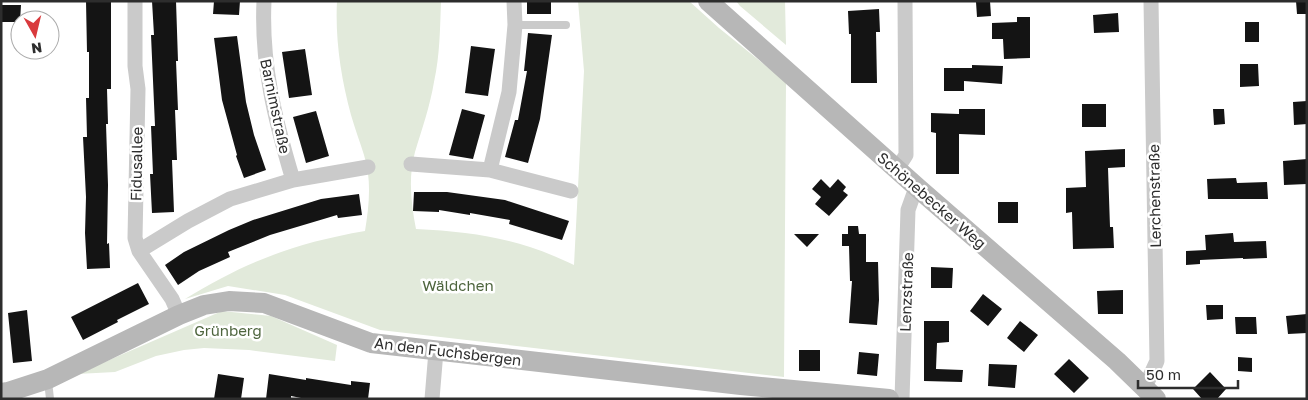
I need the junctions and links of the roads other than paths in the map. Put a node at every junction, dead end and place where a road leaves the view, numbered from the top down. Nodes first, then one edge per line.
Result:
1 (135, 1) edge
2 (264, 1) edge
3 (514, 1) edge
4 (708, 1) edge
5 (905, 1) edge
6 (1151, 1) edge
7 (566, 24) dead end
8 (515, 25) junction
9 (411, 164) dead end
10 (368, 167) dead end
11 (897, 169) junction
12 (490, 170) junction
13 (293, 180) junction
14 (919, 189) junction
15 (571, 191) dead end
16 (139, 251) junction
17 (180, 315) junction
18 (436, 351) junction
19 (49, 389) edge
20 (740, 392) edge
21 (1, 393) edge
22 (1144, 395) edge
23 (432, 399) edge
24 (888, 399) edge
25 (902, 399) edge

1 - 16 street, Fidusallee
2 - 13 street, Barnimstraße
3 - 8 street
4 - 11 street, Schönebecker Weg
5 - 11 street
6 - 22 street, Lerchenstraße
7 - 8 lane
8 - 12 street
9 - 12 street
10 - 13 street
11 - 14 street, Schönebecker Weg
12 - 15 street
13 - 16 street
14 - 22 street, Schönebecker Weg
14 - 25 street, Lenzstraße
16 - 17 street, Fidusallee
17 - 18 street, An den Fuchsbergen
17 - 19 street, An den Fuchsbergen
18 - 20 street, An den Fuchsbergen
18 - 23 street
19 - 21 street, An den Fuchsbergen
20 - 24 street, An den Fuchsbergen

